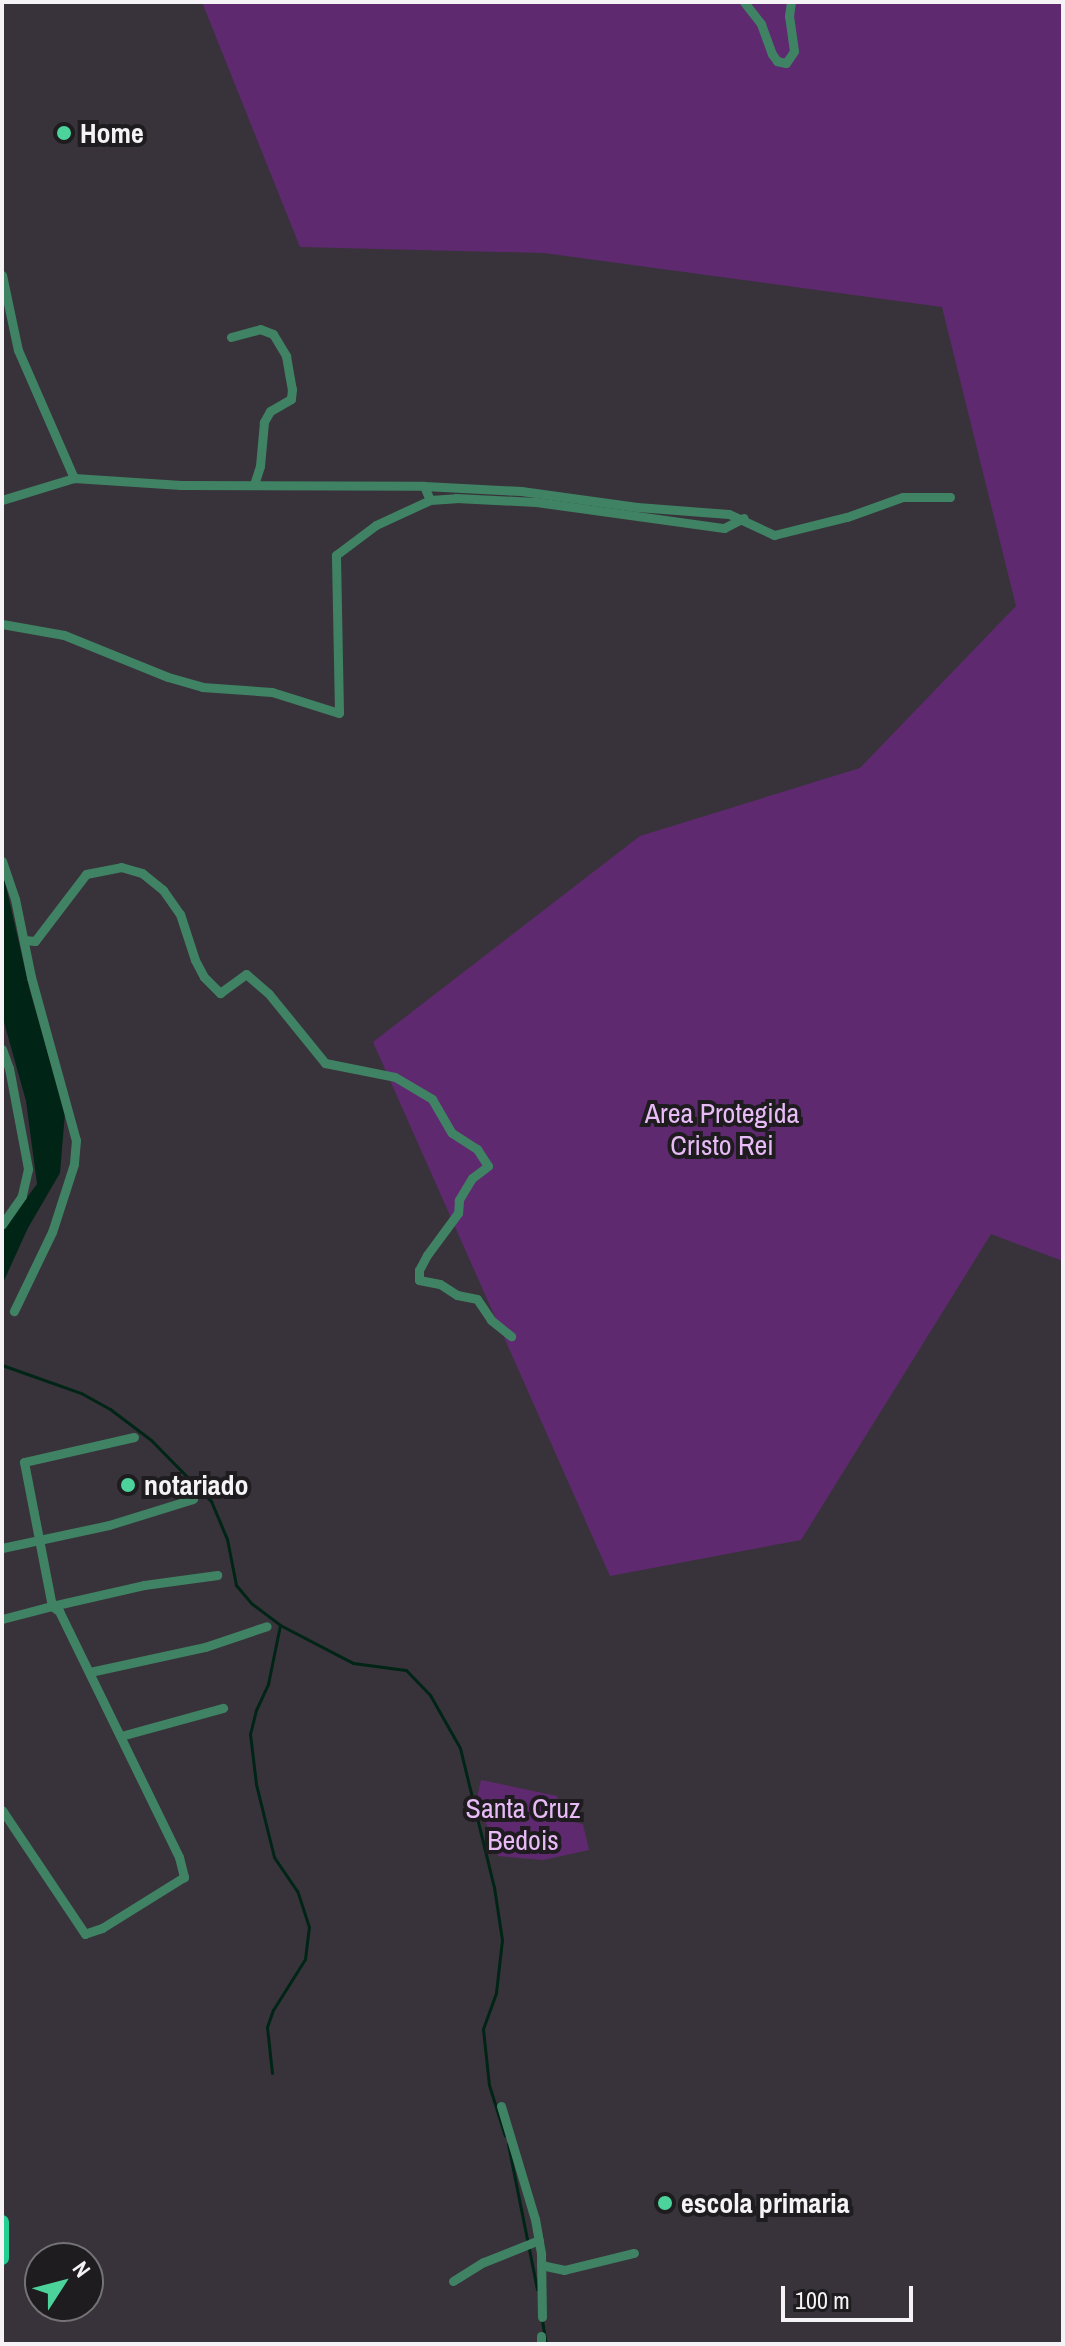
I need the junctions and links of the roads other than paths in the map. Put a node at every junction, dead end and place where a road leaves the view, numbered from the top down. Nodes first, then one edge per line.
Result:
1 (744, 2) edge
2 (791, 2) edge
3 (2, 275) edge
4 (231, 337) dead end
5 (74, 478) junction
6 (254, 484) junction
7 (424, 486) junction
8 (950, 497) dead end
9 (2, 500) edge
10 (430, 500) junction
11 (744, 518) junction
12 (2, 624) edge
13 (2, 861) edge
14 (24, 940) junction
15 (2, 1049) edge
16 (2, 1225) edge
17 (14, 1311) dead end
18 (511, 1336) dead end
19 (134, 1437) dead end
20 (193, 1499) dead end
21 (40, 1541) junction
22 (2, 1548) edge
23 (217, 1575) dead end
24 (52, 1606) junction
25 (2, 1619) edge
26 (267, 1626) dead end
27 (90, 1672) junction
28 (223, 1708) dead end
29 (121, 1736) junction
30 (2, 1810) edge
31 (501, 2106) dead end
32 (2, 2222) edge
33 (539, 2240) junction
34 (634, 2253) dead end
35 (2, 2258) edge
36 (541, 2265) junction
37 (453, 2281) dead end
38 (542, 2317) dead end

1 - 2 street
3 - 5 street
4 - 6 street
5 - 6 street
5 - 9 street
6 - 7 street
7 - 10 street
7 - 11 street
8 - 11 street
10 - 11 street
10 - 12 street
13 - 14 street
14 - 17 street
14 - 18 street
15 - 16 street
19 - 21 street
20 - 21 street
21 - 22 street
21 - 24 street
23 - 24 street
24 - 25 street
24 - 27 street
26 - 27 street
27 - 29 street
28 - 29 street
29 - 30 street
31 - 33 street
32 - 35 main road
33 - 36 street
33 - 37 street
34 - 36 street
36 - 38 street

